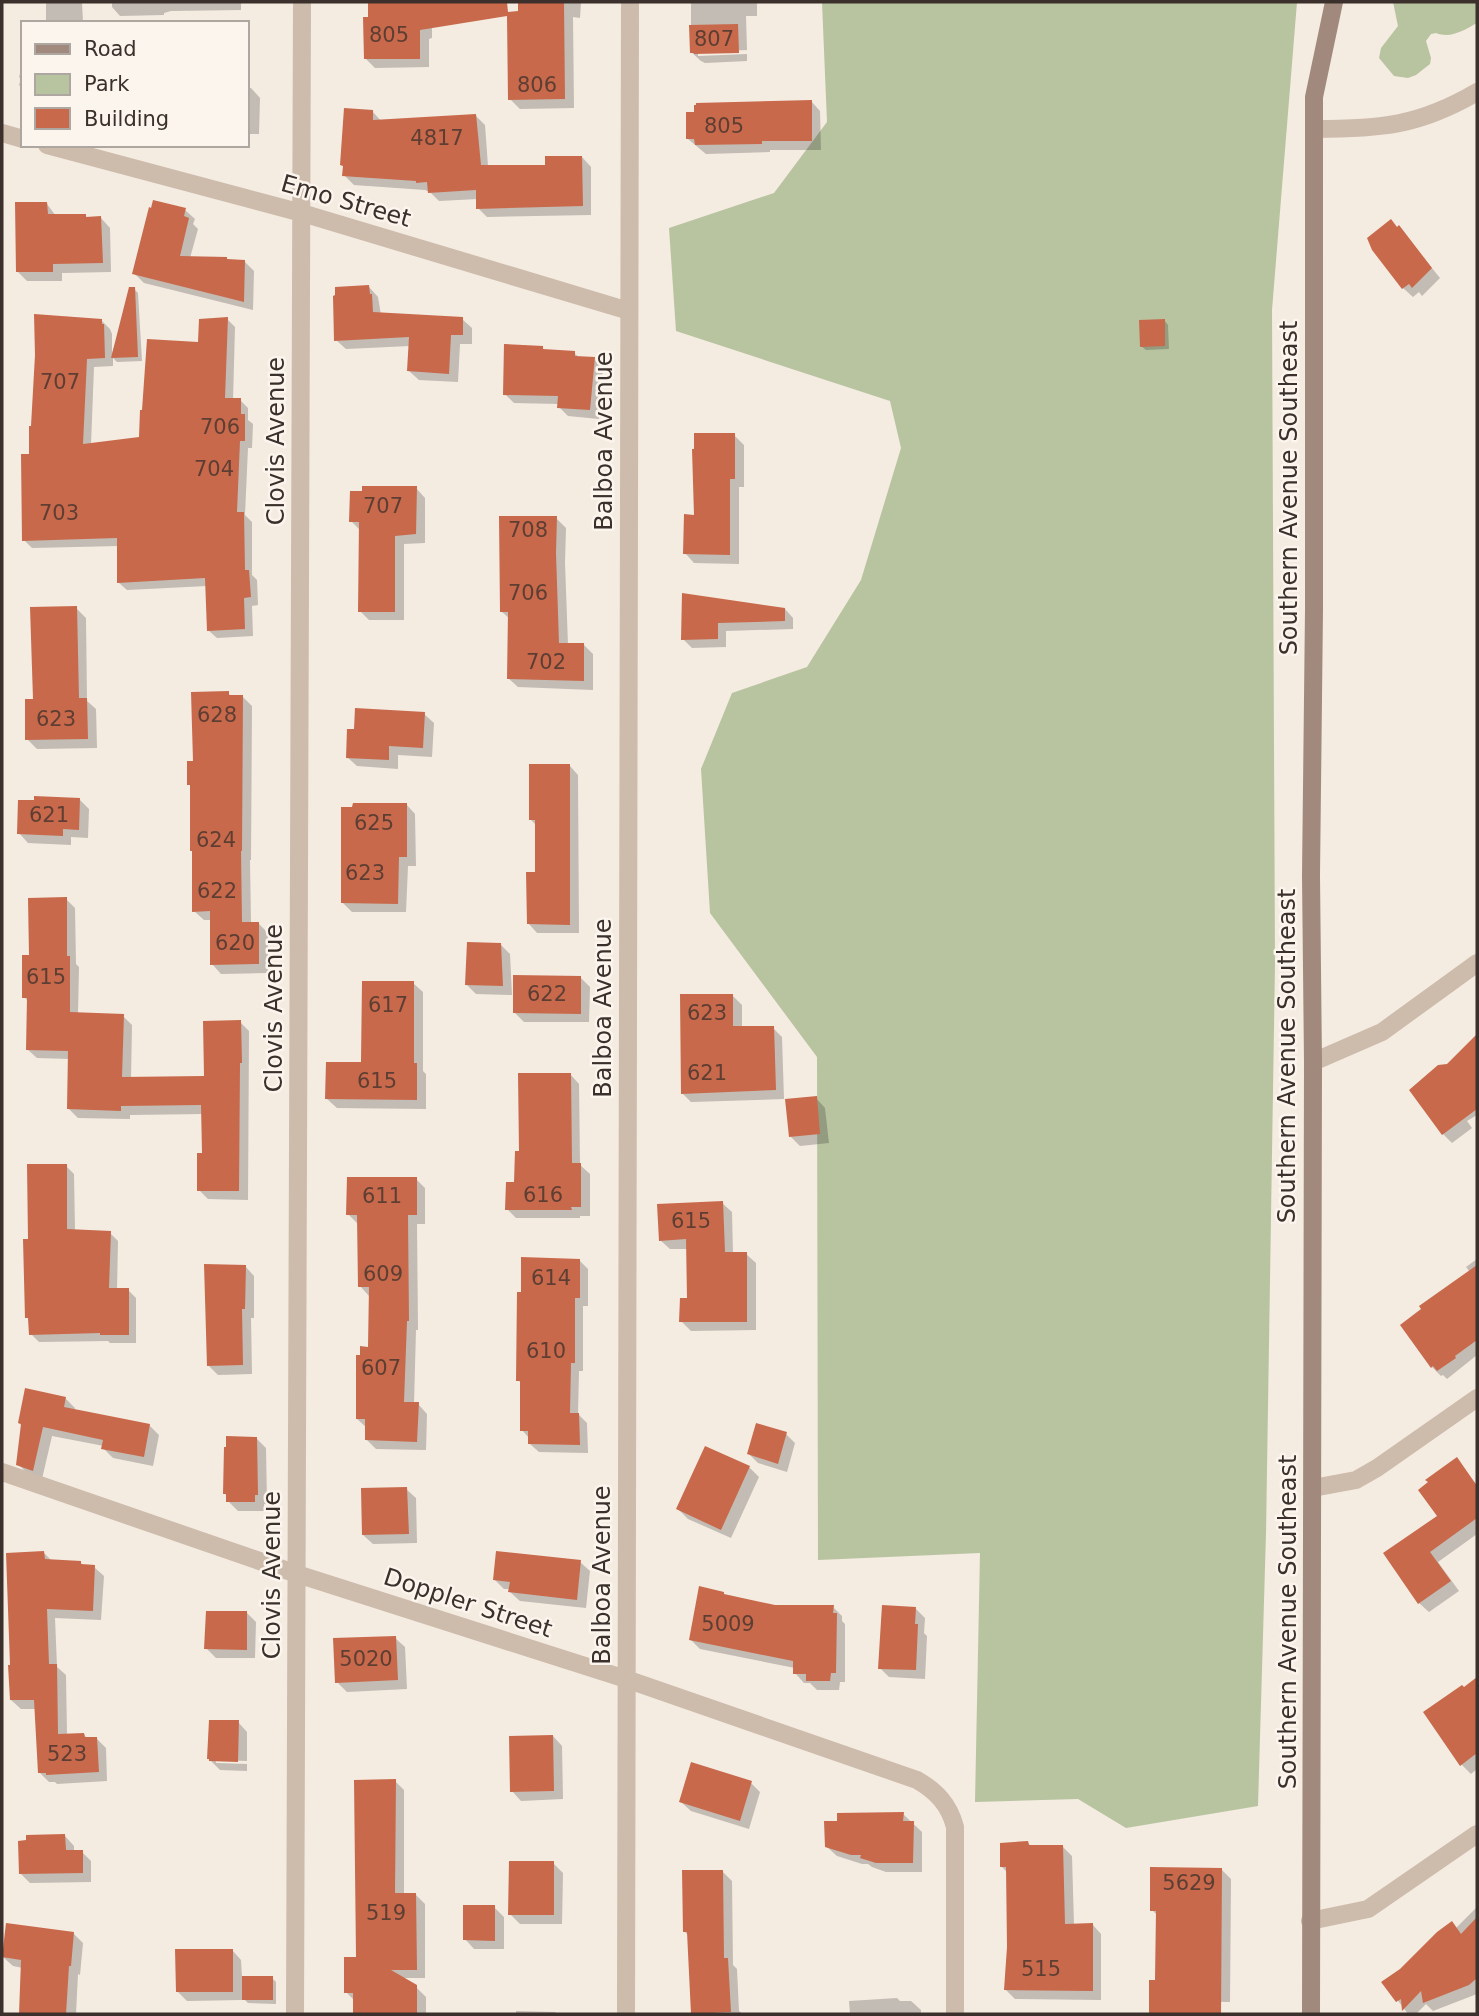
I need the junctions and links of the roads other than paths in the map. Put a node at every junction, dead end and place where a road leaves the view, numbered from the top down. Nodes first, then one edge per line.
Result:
1 (302, 2) edge
2 (630, 2) edge
3 (1334, 2) edge
4 (1477, 92) edge
5 (1314, 129) junction
6 (2, 133) edge
7 (21, 138) edge
8 (55, 147) edge
9 (302, 212) junction
10 (629, 311) junction
11 (1477, 963) edge
12 (1313, 1062) junction
13 (1477, 1398) edge
14 (2, 1472) edge
15 (1313, 1488) junction
16 (297, 1574) junction
17 (626, 1679) junction
18 (1477, 1833) edge
19 (1310, 1921) junction
20 (295, 2014) edge
21 (626, 2014) edge
22 (955, 2014) edge
23 (1311, 2014) edge

1 - 9 street, Clovis Avenue
2 - 10 street, Balboa Avenue
3 - 5 main road, Southern Avenue Southeast
4 - 5 street
5 - 12 main road, Southern Avenue Southeast
6 - 7 street
8 - 9 street, Emo Street
9 - 10 street, Emo Street
9 - 16 street, Clovis Avenue
10 - 17 street, Balboa Avenue
11 - 12 street
12 - 15 main road, Southern Avenue Southeast
13 - 15 street
14 - 16 street, Doppler Street
15 - 19 main road, Southern Avenue Southeast
16 - 17 street, Doppler Street
16 - 20 street, Clovis Avenue
17 - 21 street, Balboa Avenue
17 - 22 street, Doppler Street
18 - 19 street
19 - 23 main road, Southern Avenue Southeast

